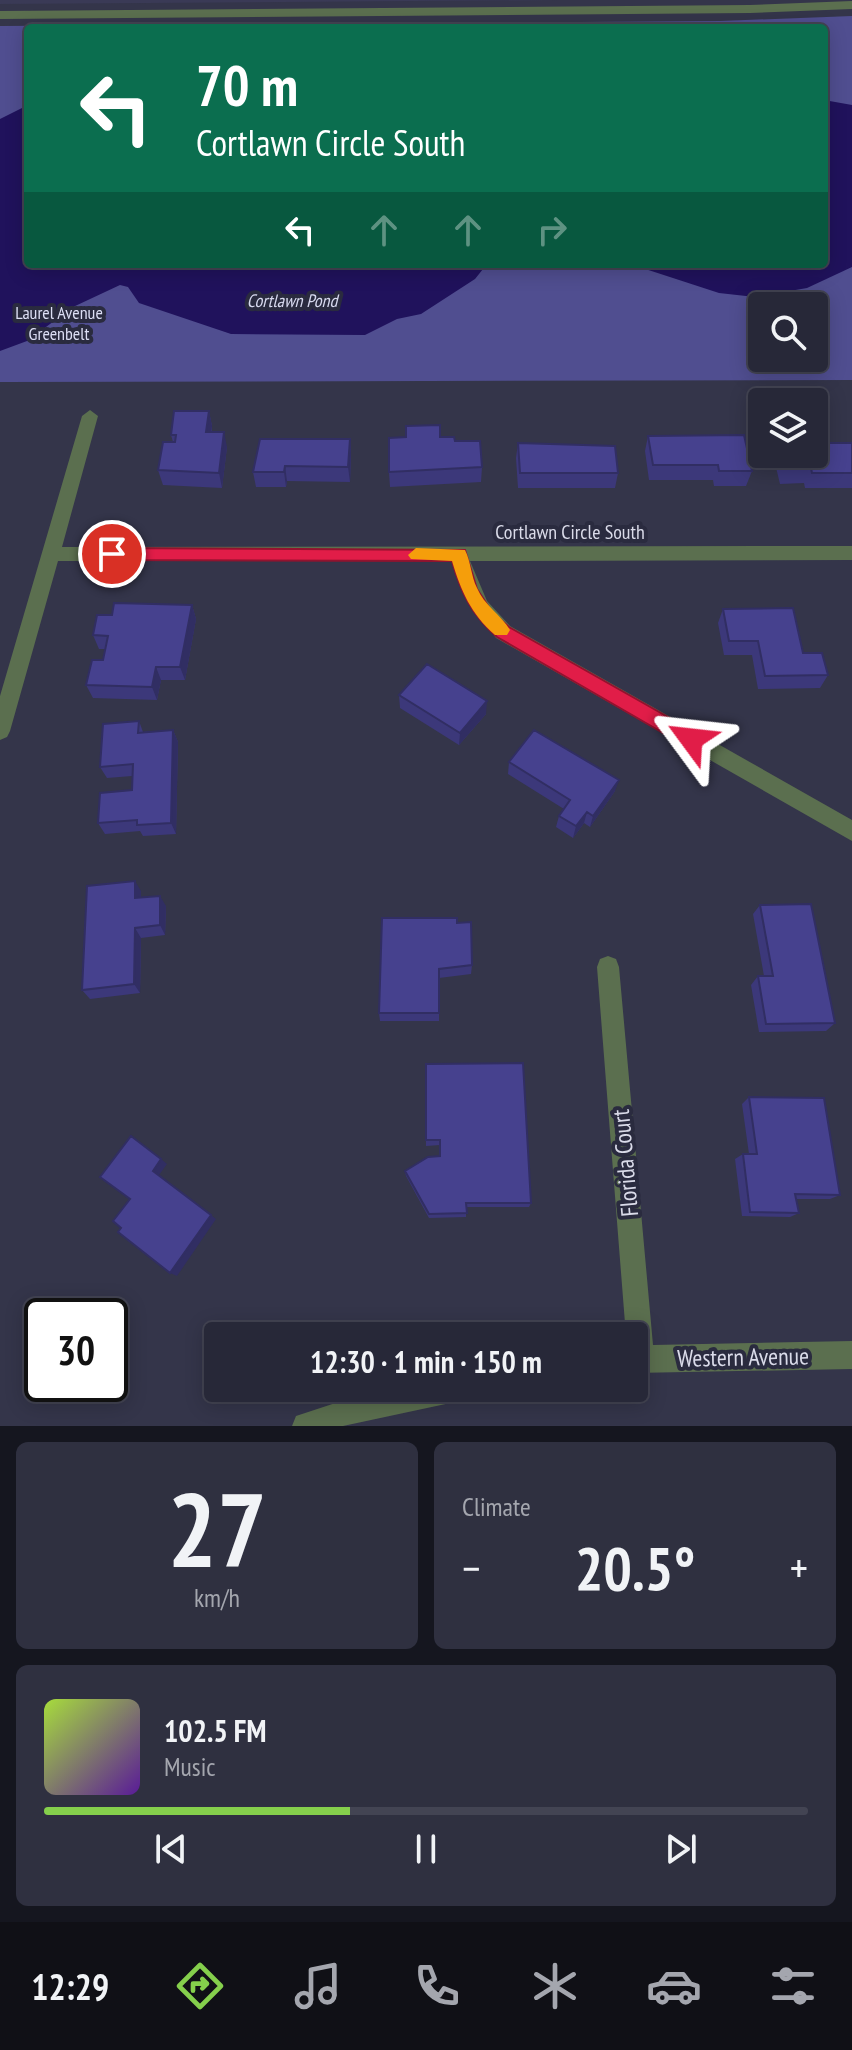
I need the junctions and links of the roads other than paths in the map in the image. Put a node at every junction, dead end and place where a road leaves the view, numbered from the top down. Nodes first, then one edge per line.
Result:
1 (852, 5) edge
2 (542, 6) edge
3 (0, 15) edge
4 (90, 416) dead end
5 (852, 553) edge
6 (49, 554) junction
7 (459, 555) junction
8 (0, 731) edge
9 (852, 831) edge
10 (608, 967) dead end
11 (635, 1322) edge
12 (852, 1355) edge
13 (648, 1359) edge
14 (378, 1402) edge
15 (306, 1426) edge

1 - 2 street
2 - 3 street
4 - 6 street
5 - 7 street, Cortlawn Circle South
6 - 7 street, Cortlawn Circle South
6 - 8 street
7 - 9 street
10 - 11 street, Florida Court
12 - 13 street, Western Avenue
14 - 15 street

